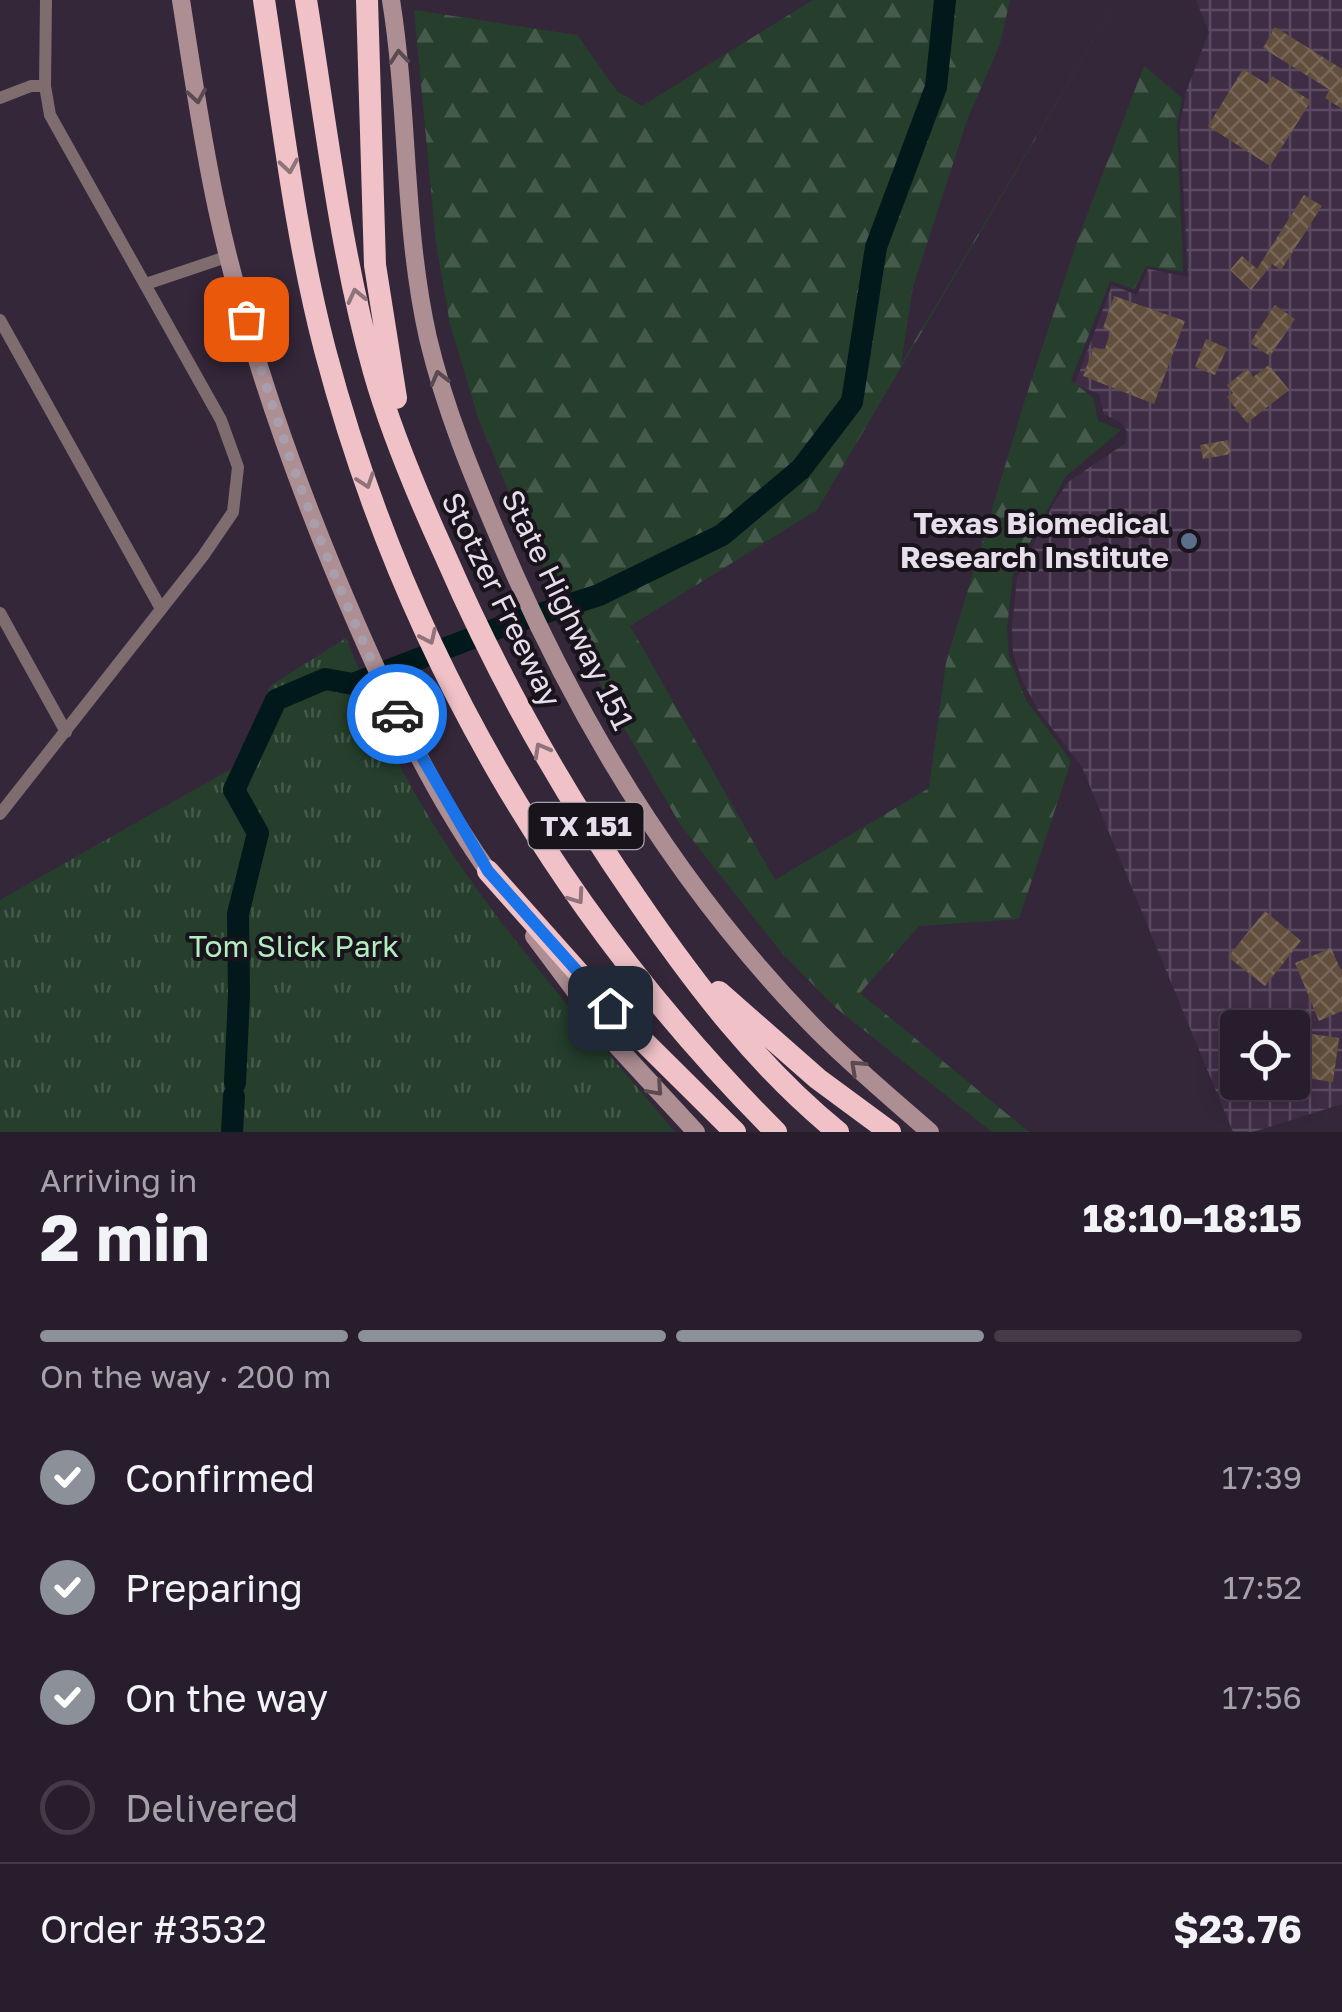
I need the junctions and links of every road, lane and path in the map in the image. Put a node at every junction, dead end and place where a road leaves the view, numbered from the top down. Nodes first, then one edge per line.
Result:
1 (46, 0) edge
2 (181, 0) edge
3 (264, 0) edge
4 (306, 0) edge
5 (368, 0) edge
6 (391, 0) edge
7 (44, 86) junction
8 (0, 98) edge
9 (230, 256) junction
10 (146, 284) junction
11 (0, 320) edge
12 (415, 489) junction
13 (160, 606) junction
14 (0, 614) edge
15 (66, 732) junction
16 (0, 814) edge
17 (488, 871) junction
18 (670, 949) junction
19 (696, 1132) edge
20 (735, 1132) edge
21 (776, 1132) edge
22 (838, 1132) edge
23 (890, 1132) edge
24 (930, 1132) edge

1 - 7 street
2 -> 9 main road
3 -> 21 highway, TX 151
12 -> 4 highway, Stotzer Freeway / TX 151
5 - 12 highway
24 -> 6 main road, State Highway 151
7 - 8 street
7 - 10 street
9 - 10 street
9 - 17 main road
10 - 13 street
11 - 13 street
18 -> 12 highway, Stotzer Freeway / TX 151
13 - 15 street
14 - 15 street
15 - 16 street
17 -> 19 main road
17 - 20 highway
18 - 22 highway, Stotzer Freeway / TX 151
18 - 23 highway

